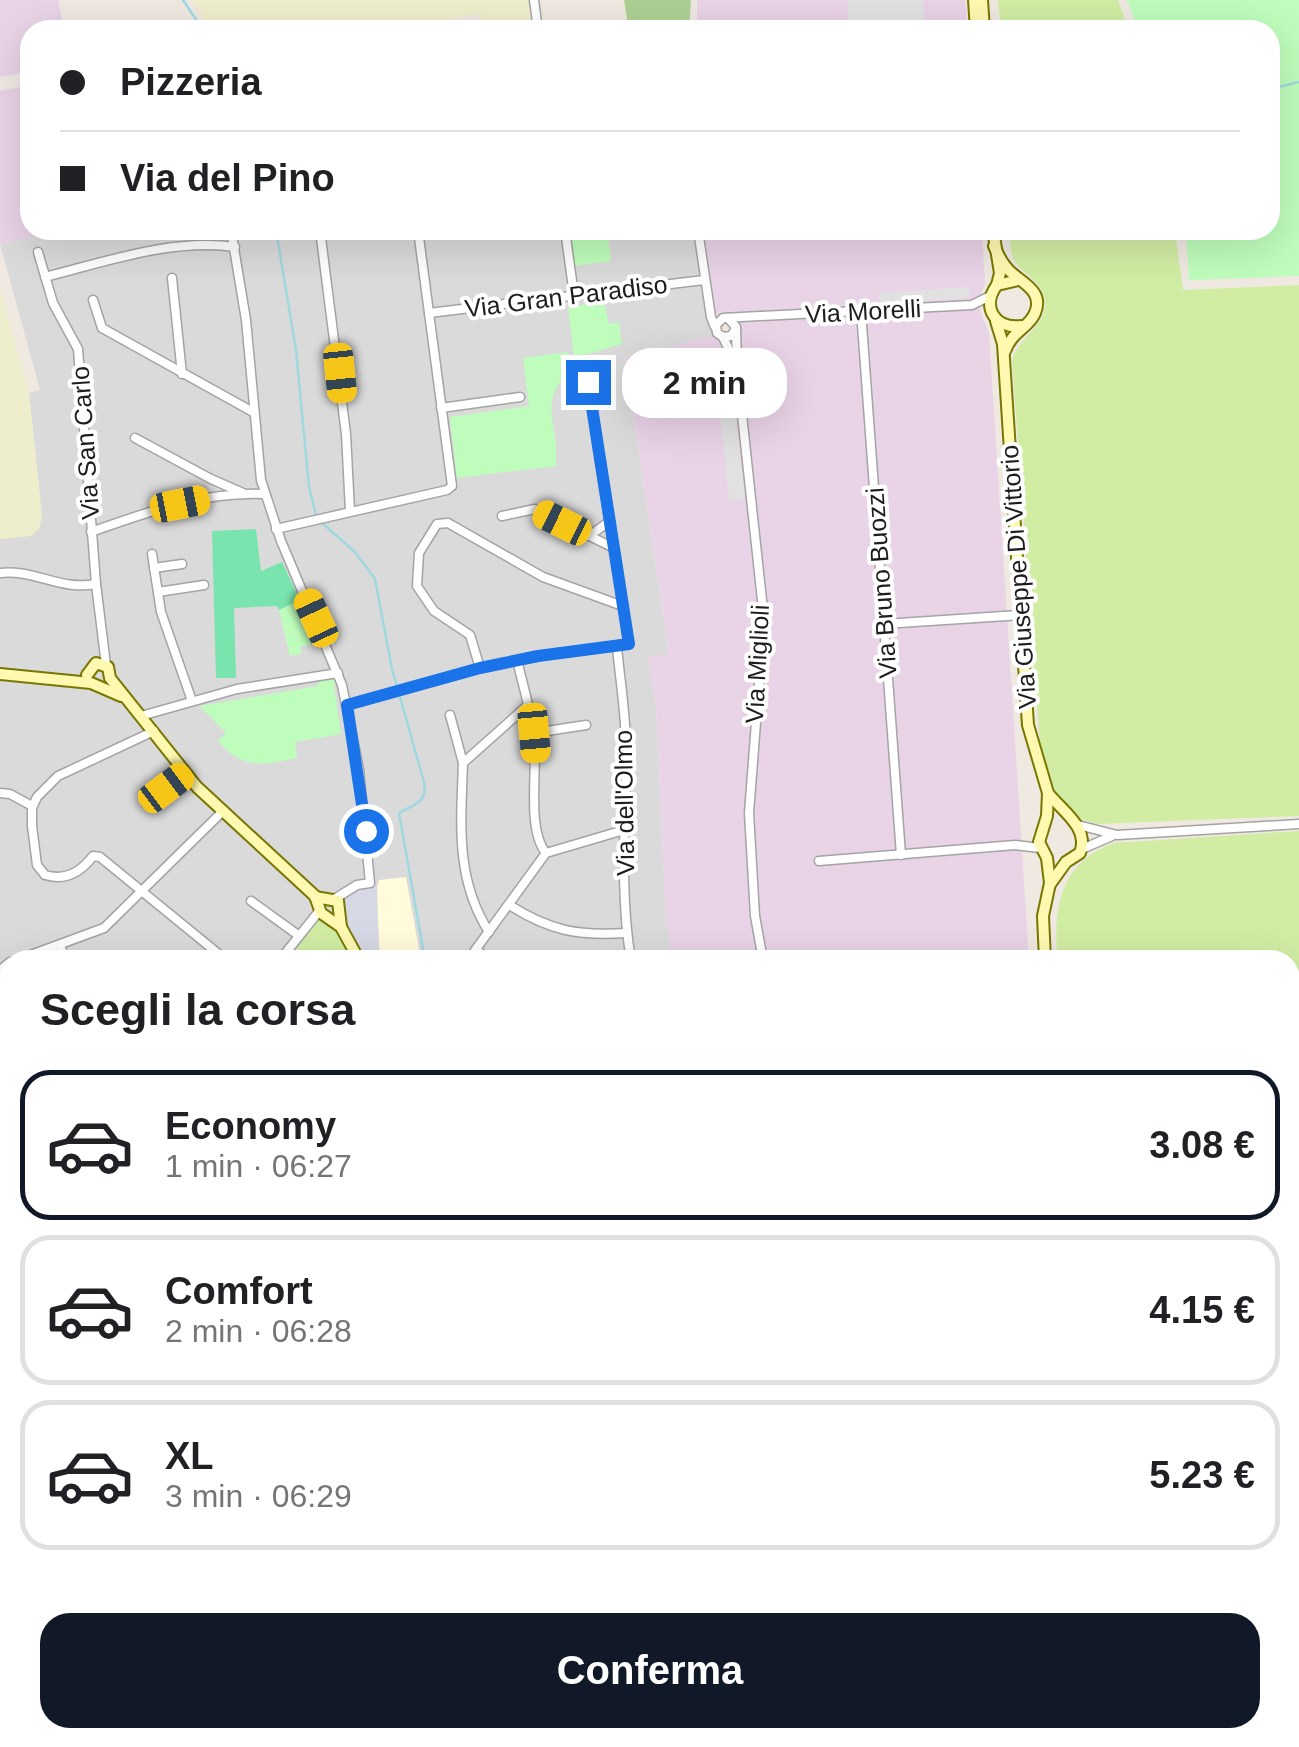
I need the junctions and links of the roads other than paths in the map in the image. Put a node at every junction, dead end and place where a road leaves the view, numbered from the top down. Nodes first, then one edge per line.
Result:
1 (233, 240) edge
2 (321, 240) edge
3 (419, 240) edge
4 (566, 240) edge
5 (699, 240) edge
6 (994, 240) edge
7 (994, 246) junction
8 (234, 247) junction
9 (38, 252) dead end
10 (45, 277) junction
11 (172, 278) dead end
12 (704, 280) junction
13 (1019, 280) junction
14 (998, 285) junction
15 (574, 295) junction
16 (990, 296) junction
17 (92, 300) dead end
18 (710, 302) junction
19 (972, 305) junction
20 (428, 312) junction
21 (861, 312) junction
22 (994, 317) junction
23 (726, 318) junction
24 (754, 318) junction
25 (1023, 326) junction
26 (715, 327) junction
27 (735, 328) junction
28 (723, 337) junction
29 (1003, 359) junction
30 (737, 368) junction
31 (182, 374) junction
32 (587, 377) dead end
33 (520, 398) dead end
34 (441, 408) junction
35 (253, 412) junction
36 (135, 438) dead end
37 (210, 479) junction
38 (244, 493) junction
39 (265, 494) junction
40 (210, 498) junction
41 (350, 512) junction
42 (502, 516) dead end
43 (610, 520) junction
44 (276, 529) junction
45 (91, 532) junction
46 (589, 536) junction
47 (614, 548) junction
48 (152, 554) dead end
49 (182, 564) dead end
50 (154, 568) junction
51 (0, 573) edge
52 (96, 584) junction
53 (204, 584) dead end
54 (158, 592) junction
55 (620, 605) junction
56 (1020, 615) junction
57 (884, 624) junction
58 (617, 646) junction
59 (517, 660) junction
60 (100, 665) junction
61 (480, 668) junction
62 (338, 672) junction
63 (0, 674) edge
64 (110, 678) junction
65 (93, 681) junction
66 (126, 699) junction
67 (192, 700) junction
68 (347, 705) junction
69 (528, 705) junction
70 (450, 715) dead end
71 (141, 716) junction
72 (586, 725) dead end
73 (154, 732) junction
74 (534, 733) junction
75 (463, 763) junction
76 (185, 774) junction
77 (1048, 792) junction
78 (0, 793) edge
79 (146, 803) dead end
80 (32, 806) junction
81 (222, 812) junction
82 (1073, 822) junction
83 (1299, 824) edge
84 (1043, 828) junction
85 (624, 830) junction
86 (1117, 834) junction
87 (1015, 845) junction
88 (1082, 849) junction
89 (546, 853) junction
90 (1044, 853) junction
91 (901, 854) junction
92 (820, 861) dead end
93 (1066, 862) junction
94 (1050, 883) junction
95 (142, 889) junction
96 (251, 901) dead end
97 (509, 905) junction
98 (330, 908) junction
99 (489, 932) junction
100 (626, 933) junction
101 (298, 936) junction
102 (60, 945) junction
103 (45, 950) edge
104 (61, 950) edge
105 (214, 950) edge
106 (288, 950) edge
107 (353, 950) edge
108 (476, 950) edge
109 (629, 950) edge
110 (761, 950) edge
111 (1045, 950) edge

1 - 8 street
2 - 41 street
3 - 20 street
4 - 15 street
5 - 12 street
6 - 7 main road
7 - 13 main road
7 - 14 main road
8 - 10 street
8 - 35 street
9 - 10 street, Via San Carlo
10 - 45 street, Via San Carlo
11 - 31 street
12 - 15 street, Via Gran Paradiso
12 - 18 street
13 - 14 main road
13 - 25 main road
14 - 16 main road
15 - 20 street, Via Gran Paradiso
16 - 19 street, Via Morelli
16 - 22 main road
17 - 31 street
18 - 23 street
18 - 26 street
19 - 21 street, Via Morelli
19 - 22 street, Via Morelli
20 - 34 street
21 - 24 street, Via Morelli
21 - 57 street, Via Bruno Buozzi
22 - 25 main road
22 - 29 main road, Via Giuseppe Di Vittorio
23 - 24 street, Via Morelli
23 - 26 street
23 - 27 street
24 - 27 street, Via Morelli
25 - 29 main road
26 - 28 street
27 - 28 street, Via Morelli
27 - 30 street, Via Miglioli
28 - 30 street
29 - 56 main road, Via Giuseppe Di Vittorio
30 - 110 street, Via Miglioli
31 - 35 street
32 - 43 street
33 - 34 street
34 - 41 street
35 - 39 street
36 - 37 street
37 - 38 street
37 - 40 street
38 - 39 street
38 - 40 street
39 - 44 street
40 - 45 street
41 - 44 street
42 - 46 street
43 - 46 street
43 - 47 street
44 - 62 street
45 - 52 street, Via San Carlo
46 - 47 street
47 - 55 street
48 - 50 street
49 - 50 street
50 - 54 street
51 - 52 street
52 - 60 street, Via San Carlo
53 - 54 street
54 - 67 street
55 - 58 street
55 - 61 street
56 - 57 street
56 - 77 main road, Via Giuseppe Di Vittorio
57 - 91 street, Via Bruno Buozzi
58 - 59 street
58 - 85 street, Via dell'Olmo
59 - 61 street
59 - 69 street
60 - 64 main road
60 - 65 main road
61 - 68 street
62 - 67 street
62 - 68 street
63 - 65 main road
64 - 65 main road
64 - 66 main road
65 - 66 main road
66 - 71 main road
67 - 71 street
68 - 98 street
69 - 74 street
69 - 75 street
70 - 75 street
71 - 73 main road
72 - 74 street
73 - 76 main road
73 - 80 street
74 - 89 street
75 - 99 street
76 - 79 street
76 - 81 main road
77 - 82 main road, Via Giuseppe Di Vittorio
77 - 84 main road, Via Giuseppe Di Vittorio
78 - 80 street
80 - 95 street
81 - 95 street
81 - 98 main road
82 - 84 main road
82 - 86 street
82 - 88 main road, Via Giuseppe Di Vittorio
83 - 86 street
84 - 87 street
84 - 90 main road, Via Giuseppe Di Vittorio
85 - 89 street
85 - 100 street, Via dell'Olmo
86 - 88 street
87 - 90 street
87 - 91 street
88 - 93 main road
89 - 97 street
90 - 93 main road
90 - 94 main road, Via Giuseppe Di Vittorio
91 - 92 street
93 - 94 main road
94 - 111 main road, Via Giuseppe Di Vittorio
95 - 102 street
95 - 105 street
96 - 101 street
97 - 99 street
97 - 100 street
98 - 101 street
98 - 107 main road
99 - 108 street
100 - 109 street, Via dell'Olmo
101 - 106 street
102 - 103 street
102 - 104 street

